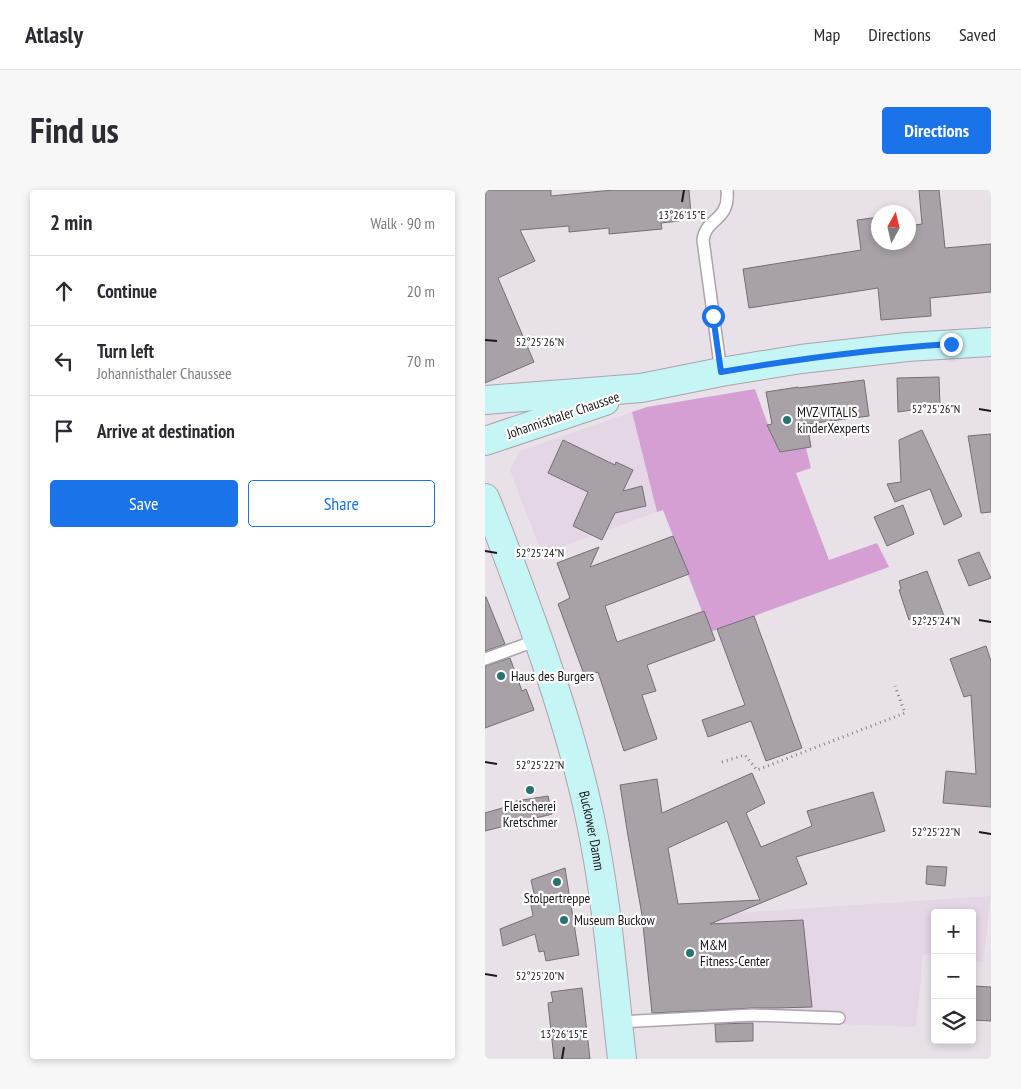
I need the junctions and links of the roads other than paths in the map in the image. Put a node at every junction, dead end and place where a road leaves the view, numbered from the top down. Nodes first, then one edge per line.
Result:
1 (727, 190) edge
2 (991, 342) edge
3 (721, 372) junction
4 (641, 388) junction
5 (485, 400) edge
6 (485, 441) edge
7 (485, 498) edge
8 (538, 640) junction
9 (485, 659) edge
10 (839, 1018) dead end
11 (618, 1022) junction
12 (622, 1059) edge

1 - 3 lane
2 - 3 main road, Johannisthaler Chaussee
3 - 4 main road, Johannisthaler Chaussee
4 - 5 main road, Johannisthaler Chaussee
4 - 6 main road, Johannisthaler Chaussee
7 - 8 main road, Buckower Damm
8 - 9 lane
8 - 11 main road, Buckower Damm
10 - 11 lane
11 - 12 main road, Buckower Damm

